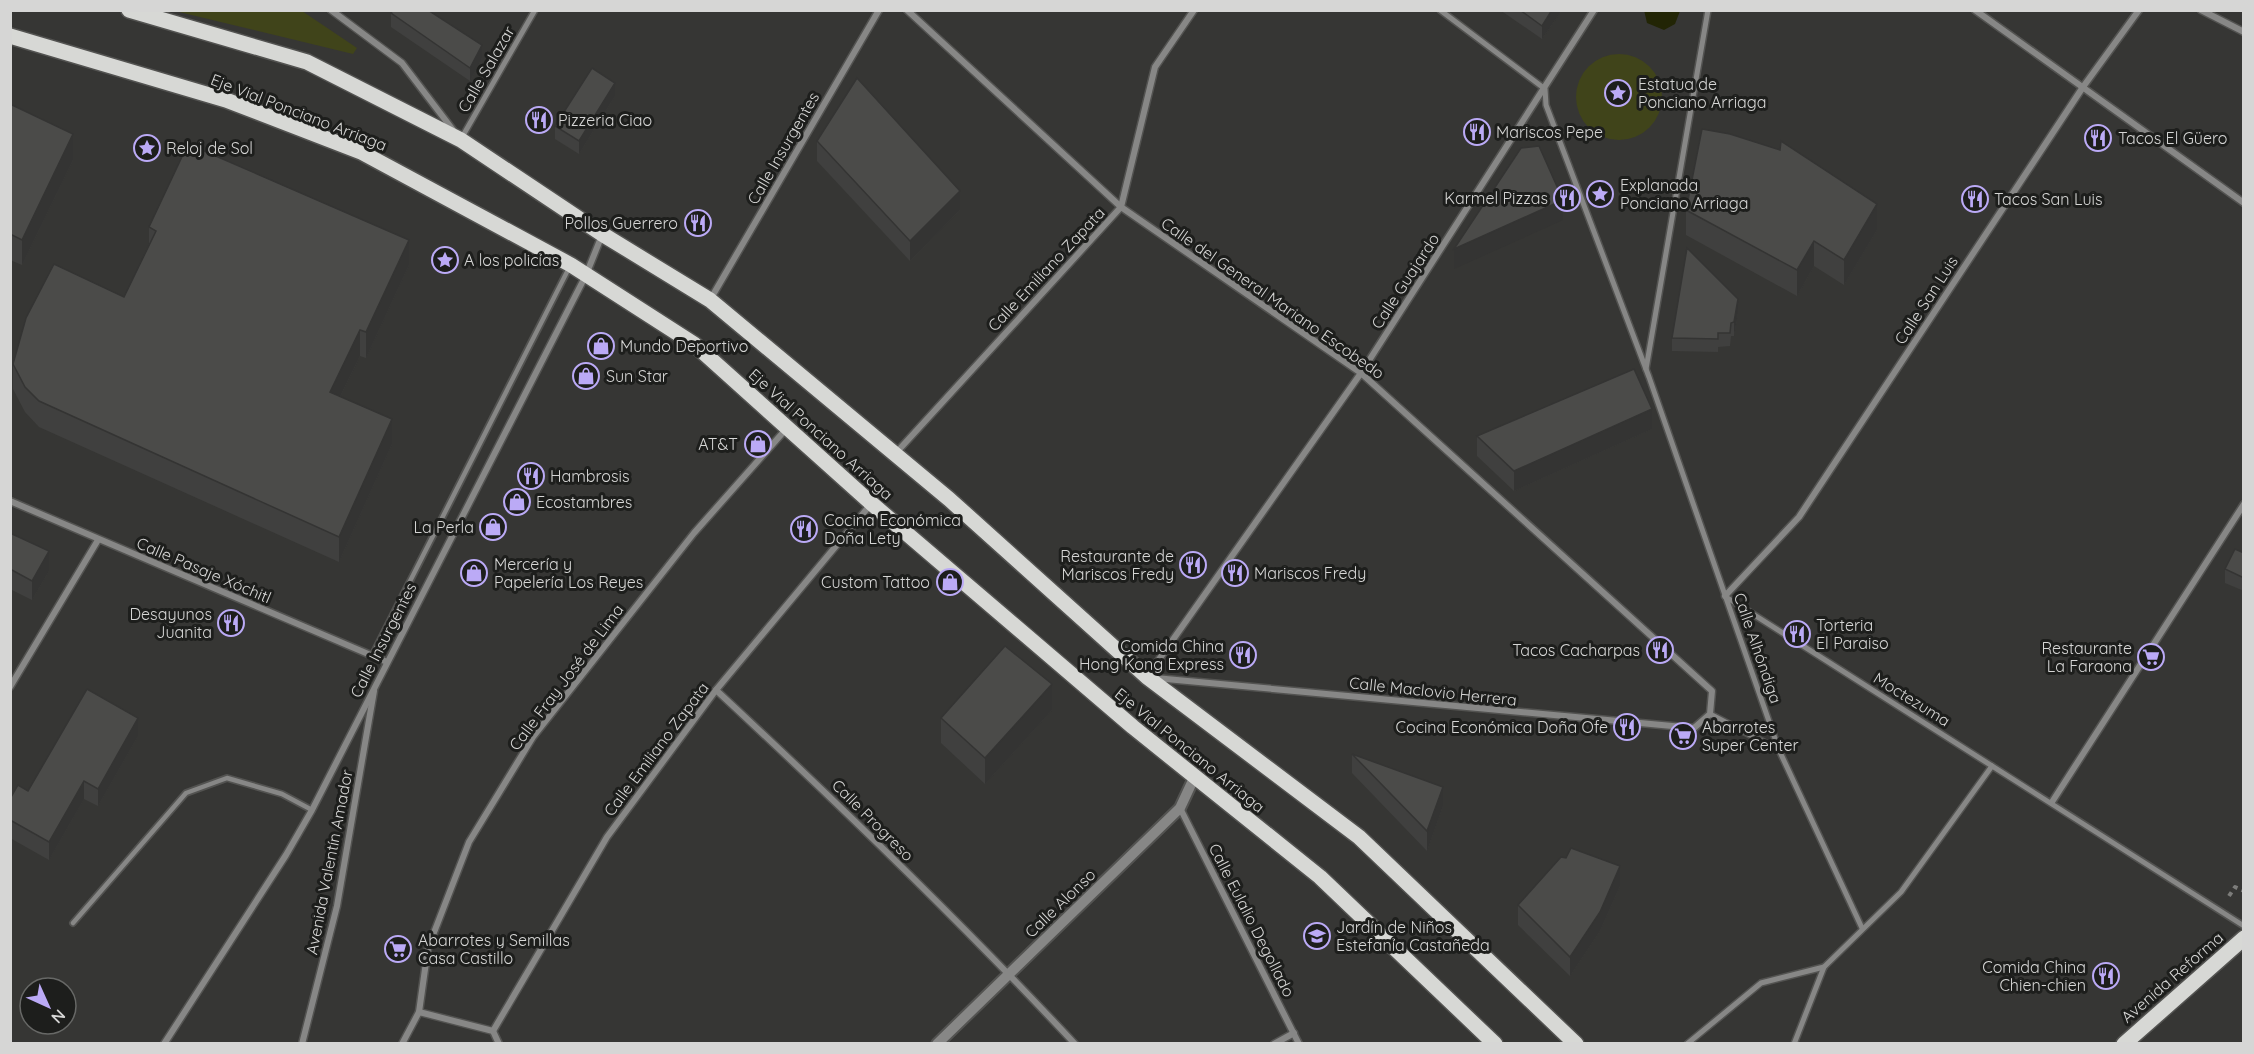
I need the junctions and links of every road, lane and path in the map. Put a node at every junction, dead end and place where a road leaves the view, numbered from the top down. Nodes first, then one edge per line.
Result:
1 (129, 10) edge
2 (332, 10) edge
3 (535, 10) edge
4 (879, 10) edge
5 (907, 10) edge
6 (1194, 10) edge
7 (1440, 10) edge
8 (1594, 10) edge
9 (1708, 10) edge
10 (1975, 10) edge
11 (2139, 10) edge
12 (2201, 10) edge
13 (2244, 32) edge
14 (10, 36) edge
15 (2083, 87) junction
16 (1545, 89) junction
17 (461, 140) junction
18 (2244, 203) edge
19 (1121, 207) junction
20 (602, 234) junction
21 (571, 265) junction
22 (586, 275) junction
23 (710, 300) junction
24 (1646, 370) junction
25 (1361, 374) junction
26 (787, 428) junction
27 (895, 454) junction
28 (10, 501) edge
29 (872, 503) junction
30 (2244, 504) edge
31 (98, 540) junction
32 (1725, 596) junction
33 (372, 656) junction
34 (387, 662) junction
35 (1147, 677) junction
36 (375, 684) junction
37 (10, 687) edge
38 (716, 690) junction
39 (1710, 714) junction
40 (1779, 750) junction
41 (1992, 766) junction
42 (1194, 778) junction
43 (2052, 802) junction
44 (1180, 808) junction
45 (312, 810) junction
46 (2235, 886) dead end
47 (2244, 891) edge
48 (73, 923) dead end
49 (2244, 926) edge
50 (1862, 928) junction
51 (2244, 938) edge
52 (1824, 967) junction
53 (1008, 973) junction
54 (419, 1012) junction
55 (493, 1031) junction
56 (1294, 1033) junction
57 (164, 1044) edge
58 (302, 1044) edge
59 (402, 1044) edge
60 (500, 1044) edge
61 (938, 1044) edge
62 (1075, 1044) edge
63 (1274, 1044) edge
64 (1299, 1044) edge
65 (1495, 1044) edge
66 (1576, 1044) edge
67 (1687, 1044) edge
68 (1794, 1044) edge
69 (2124, 1044) edge

1 - 17 main road, Eje Vial Ponciano Arriaga
2 - 17 street
3 - 17 street, Calle Salazar
4 - 23 street, Calle Insurgentes
5 - 19 street, Calle del General Mariano Escobedo
6 - 19 street, Calle Emiliano Zapata
7 - 16 street
8 - 16 street, Calle Guajardo
9 - 24 street, Calle Alhóndiga
10 - 15 street
11 - 15 street, Calle San Luis
12 - 13 street
14 - 21 main road, Eje Vial Ponciano Arriaga
15 - 18 street
15 - 32 street, Calle San Luis
16 - 24 street, Calle Alhóndiga
16 - 25 street, Calle Guajardo
17 - 20 main road, Eje Vial Ponciano Arriaga
19 - 25 street, Calle del General Mariano Escobedo
19 - 27 street, Calle Emiliano Zapata
20 - 22 street, Calle Insurgentes
20 - 23 main road, Eje Vial Ponciano Arriaga
21 - 22 main road, Eje Vial Ponciano Arriaga
21 - 33 lane
22 - 26 main road, Eje Vial Ponciano Arriaga
22 - 34 street, Calle Insurgentes
23 - 27 main road, Eje Vial Ponciano Arriaga
24 - 32 street, Calle Alhóndiga
25 - 35 street, Calle Guajardo
25 - 39 street, Calle del General Mariano Escobedo
26 - 29 main road, Eje Vial Ponciano Arriaga
26 - 54 street, Calle Fray José de Lima
27 - 35 main road, Eje Vial Ponciano Arriaga
28 - 31 street, Calle Pasaje Xóchitl
29 - 38 street, Calle Emiliano Zapata
29 - 42 main road, Eje Vial Ponciano Arriaga
30 - 43 street
31 - 33 street, Calle Pasaje Xóchitl
31 - 37 street
32 - 40 street, Calle Alhóndiga
32 - 41 street, Moctezuma
33 - 34 street, Calle Pasaje Xóchitl
34 - 36 street, Calle Insurgentes
35 - 39 street, Calle Maclovio Herrera
35 - 66 main road, Eje Vial Ponciano Arriaga
36 - 45 street, Calle Insurgentes
36 - 58 street, Avenida Valentín Amador
38 - 53 street, Calle Progreso
38 - 55 street, Calle Emiliano Zapata
39 - 40 street
40 - 50 street, Calle Alhóndiga
41 - 43 street
41 - 50 street
42 - 44 street, Calle Alonso
42 - 65 main road, Eje Vial Ponciano Arriaga
43 - 49 street
44 - 53 street, Calle Alonso
44 - 56 street, Calle Eulalio Degollado
45 - 48 lane
45 - 57 street, Calle Insurgentes
46 - 47 path
50 - 52 street
51 - 69 main road, Avenida Reforma
52 - 67 street
52 - 68 street
53 - 61 street, Calle Alonso
53 - 62 street, Calle Progreso
54 - 55 street
54 - 59 street, Calle Fray José de Lima
55 - 60 street
56 - 63 street
56 - 64 street, Calle Eulalio Degollado

